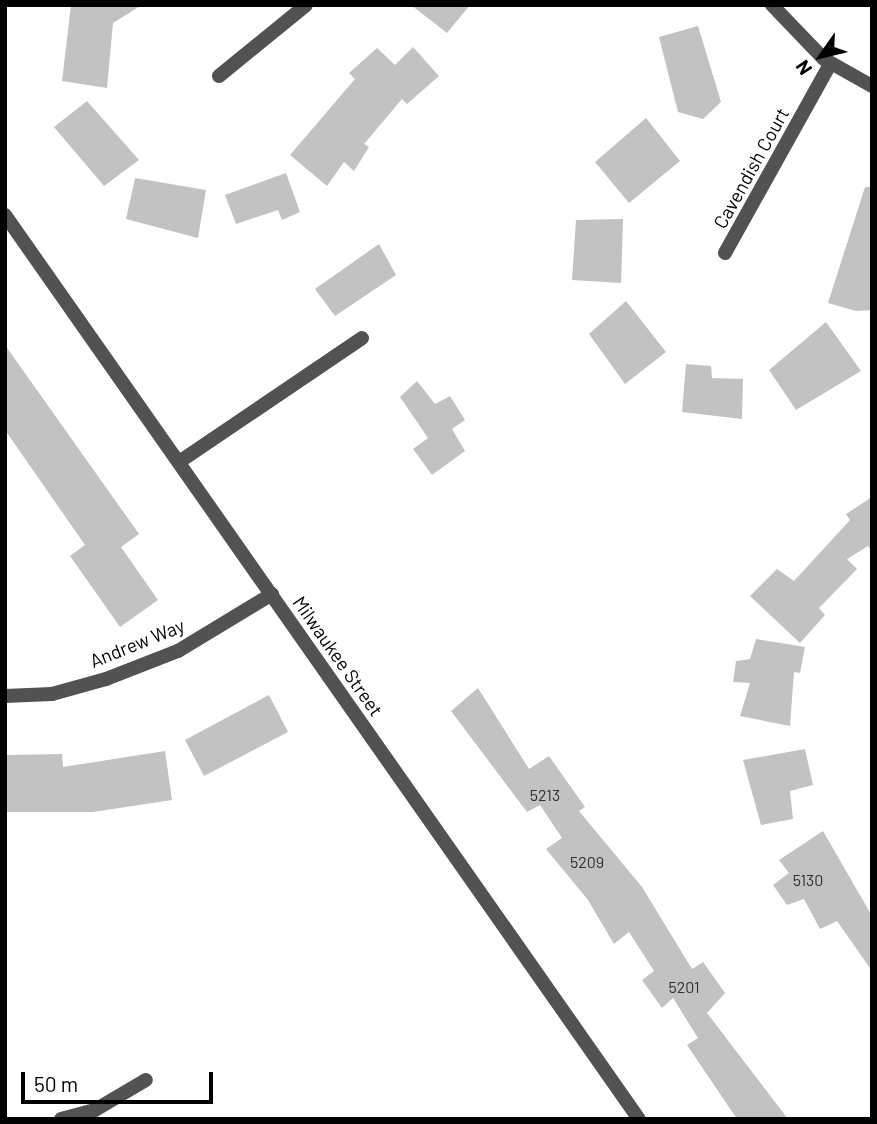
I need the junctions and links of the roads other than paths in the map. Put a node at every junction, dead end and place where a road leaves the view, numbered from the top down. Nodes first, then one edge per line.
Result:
1 (306, 5) edge
2 (772, 5) edge
3 (830, 64) junction
4 (219, 76) dead end
5 (872, 86) edge
6 (5, 215) edge
7 (725, 253) dead end
8 (362, 338) dead end
9 (179, 462) junction
10 (272, 594) junction
11 (5, 696) edge
12 (146, 1080) dead end
13 (61, 1119) edge
14 (639, 1119) edge

1 - 4 street
2 - 3 street
3 - 5 street
3 - 7 street, Cavendish Court
6 - 9 street, Milwaukee Street
8 - 9 street
9 - 10 street, Milwaukee Street
10 - 11 street, Andrew Way
10 - 14 street, Milwaukee Street
12 - 13 street

